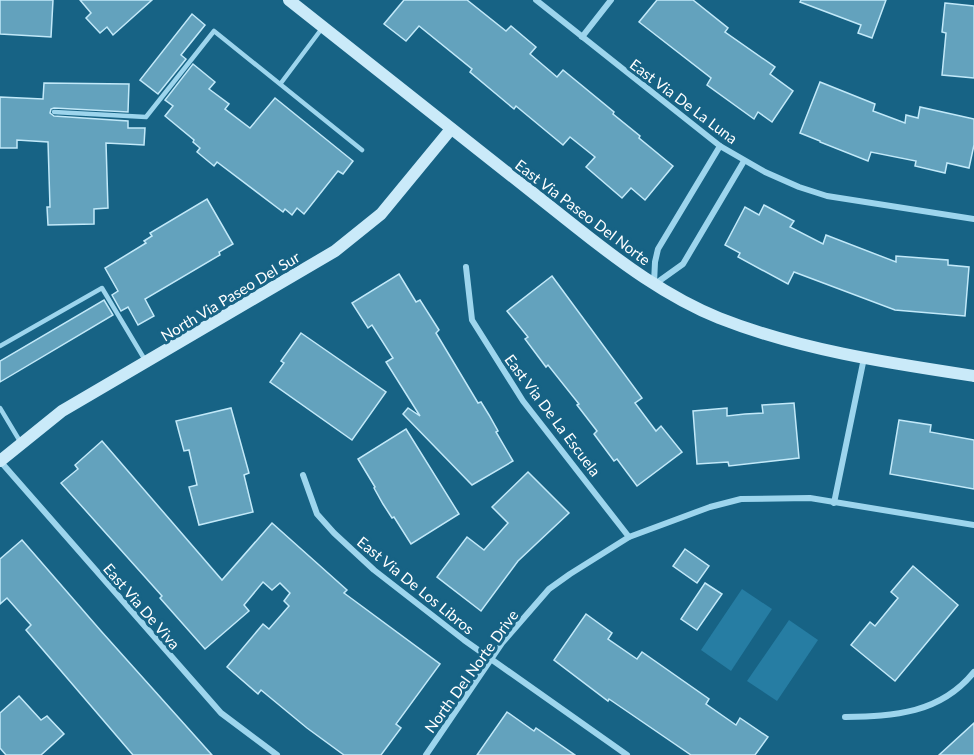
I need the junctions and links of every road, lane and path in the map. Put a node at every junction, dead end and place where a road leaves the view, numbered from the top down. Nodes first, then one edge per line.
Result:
1 (289, 0) edge
2 (536, 0) edge
3 (611, 0) edge
4 (323, 27) junction
5 (582, 37) junction
6 (281, 83) junction
7 (54, 112) dead end
8 (451, 129) junction
9 (720, 146) junction
10 (362, 150) dead end
11 (744, 161) junction
12 (974, 219) edge
13 (466, 267) dead end
14 (654, 284) junction
15 (0, 346) edge
16 (864, 358) junction
17 (146, 362) junction
18 (974, 376) edge
19 (0, 408) edge
20 (21, 443) junction
21 (0, 461) edge
22 (303, 474) dead end
23 (834, 503) junction
24 (974, 525) edge
25 (629, 537) junction
26 (491, 659) junction
27 (974, 672) edge
28 (844, 717) dead end
29 (277, 755) edge
30 (426, 755) edge
31 (627, 755) edge

1 - 4 street, East Via Paseo Del Norte
2 - 5 street, East Via De La Luna
3 - 5 street
4 - 6 lane
4 - 8 street, East Via Paseo Del Norte
5 - 9 street, East Via De La Luna
6 - 7 lane
6 - 10 lane
8 - 14 street, East Via Paseo Del Norte
8 - 17 street, North Via Paseo Del Sur
9 - 11 street, East Via De La Luna
9 - 14 street
11 - 12 street, East Via De La Luna
11 - 14 street
13 - 25 street, East Via De La Escuela
14 - 16 street, East Via Paseo Del Norte
15 - 17 lane
16 - 18 street, East Via Paseo Del Norte
16 - 23 street
17 - 20 street, North Via Paseo Del Sur
19 - 20 lane
20 - 21 street, North Via Paseo Del Sur
21 - 29 street, East Via De Viva
22 - 26 street, East Via De Los Libros
23 - 24 street, North Del Norte Drive
23 - 25 street, North Del Norte Drive
25 - 26 street, North Del Norte Drive
26 - 30 street, North Del Norte Drive
26 - 31 street, East Via De Los Libros
27 - 28 street

